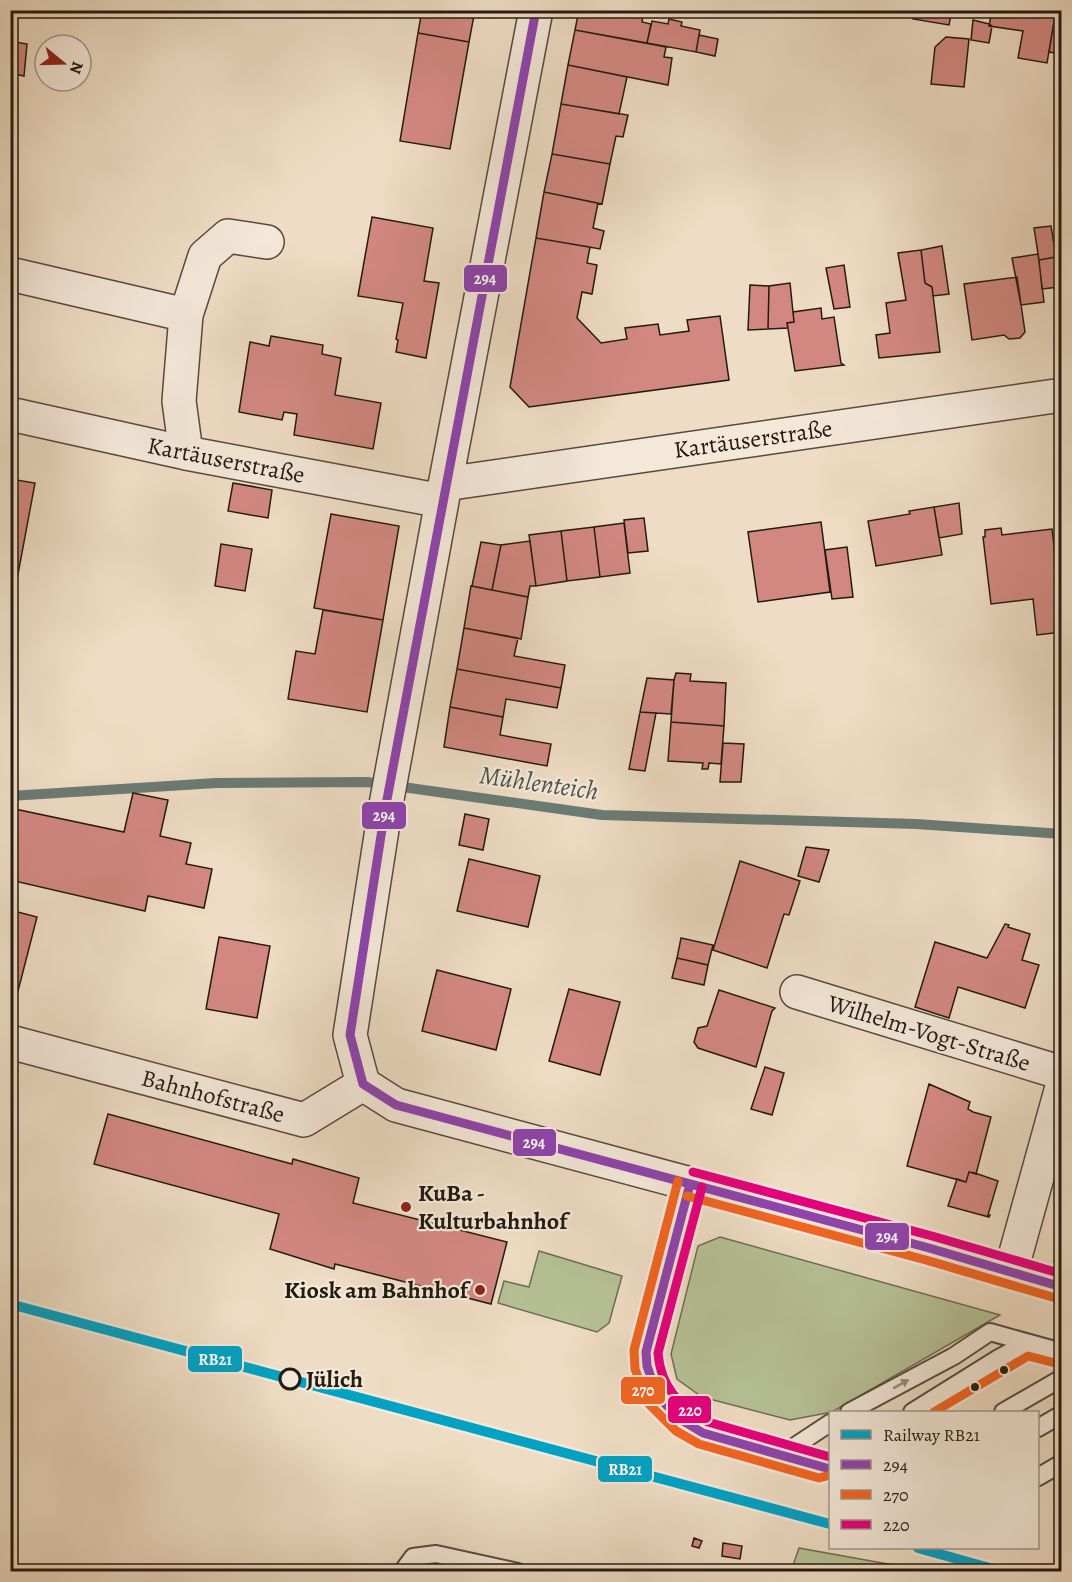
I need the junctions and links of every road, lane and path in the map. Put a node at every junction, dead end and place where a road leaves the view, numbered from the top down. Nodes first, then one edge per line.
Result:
1 (536, 10) edge
2 (267, 242) dead end
3 (10, 274) edge
4 (186, 315) junction
5 (1062, 395) edge
6 (10, 414) edge
7 (186, 453) junction
8 (443, 492) junction
9 (797, 992) dead end
10 (10, 1042) edge
11 (1062, 1073) edge
12 (363, 1084) junction
13 (1062, 1087) edge
14 (690, 1184) junction
15 (1011, 1272) junction
16 (1062, 1287) edge
17 (1026, 1342) junction
18 (1062, 1352) edge
19 (1062, 1378) edge
20 (853, 1411) edge
21 (915, 1411) edge
22 (1006, 1411) edge
23 (1062, 1414) edge
24 (829, 1424) edge
25 (1039, 1427) edge
26 (780, 1456) junction
27 (1062, 1463) edge
28 (828, 1465) edge
29 (1039, 1476) edge
30 (402, 1572) edge
31 (518, 1572) edge

1 - 8 street
2 - 4 street
3 - 4 street
4 - 7 street
5 - 8 street, Kartäuserstraße
6 - 7 street, Kartäuserstraße
7 - 8 street, Kartäuserstraße
8 - 12 street
9 - 11 street, Wilhelm-Vogt-Straße
10 - 12 street, Bahnhofstraße
12 - 14 street
13 - 15 street
14 - 15 street
14 - 26 lane
15 - 16 street
17 - 18 lane
20 -> 17 lane
17 - 21 lane
19 - 22 lane
23 - 25 lane
24 - 26 lane
26 - 28 lane
27 - 29 lane
30 - 31 lane

